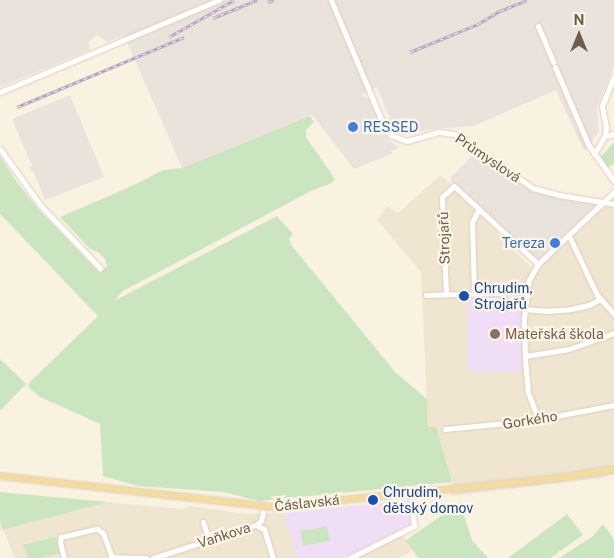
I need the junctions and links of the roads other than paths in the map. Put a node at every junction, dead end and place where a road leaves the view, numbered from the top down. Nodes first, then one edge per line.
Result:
1 (219, 0) edge
2 (331, 0) edge
3 (538, 26) dead end
4 (614, 76) edge
5 (0, 92) edge
6 (614, 134) edge
7 (605, 136) junction
8 (0, 148) edge
9 (594, 154) junction
10 (614, 182) edge
11 (614, 192) edge
12 (605, 202) junction
13 (614, 204) edge
14 (479, 209) junction
15 (569, 236) junction
16 (538, 264) junction
17 (100, 268) dead end
18 (526, 292) junction
19 (474, 293) junction
20 (446, 294) junction
21 (426, 295) dead end
22 (600, 299) junction
23 (524, 309) junction
24 (614, 314) edge
25 (614, 332) edge
26 (524, 356) junction
27 (614, 405) edge
28 (536, 416) junction
29 (445, 430) dead end
30 (614, 469) edge
31 (0, 476) edge
32 (411, 493) junction
33 (263, 509) junction
34 (203, 522) dead end
35 (256, 525) junction
36 (264, 529) junction
37 (209, 541) junction
38 (177, 550) junction
39 (64, 558) edge
40 (112, 558) edge
41 (146, 558) edge
42 (153, 558) edge
43 (174, 558) edge
44 (273, 558) edge
45 (350, 558) edge

1 - 5 street
2 - 12 street, Průmyslová
3 - 9 street
4 - 7 street
6 - 7 street
7 - 9 street
8 - 17 street
9 - 10 street
11 - 12 street
12 - 13 street, Průmyslová
12 - 15 street
14 - 16 street
14 - 19 street, Strojařů
14 - 20 street, Strojařů
15 - 16 street
15 - 22 street
16 - 18 street
18 - 19 street
18 - 23 street
19 - 20 street
20 - 21 street
22 - 23 street
22 - 24 street
23 - 26 street
25 - 26 street
26 - 28 street
27 - 28 street, Gorkého
28 - 29 street, Gorkého
30 - 32 main road, Čáslavská
31 - 33 main road, Čáslavská
32 - 33 main road, Čáslavská
32 - 45 street
33 - 35 street, Vaňkova
33 - 36 street
34 - 37 street
35 - 36 street
35 - 37 street, Vaňkova
36 - 44 street
37 - 38 street, Vaňkova
38 - 42 street, Vaňkova
38 - 43 street
39 - 40 street
40 - 41 street

